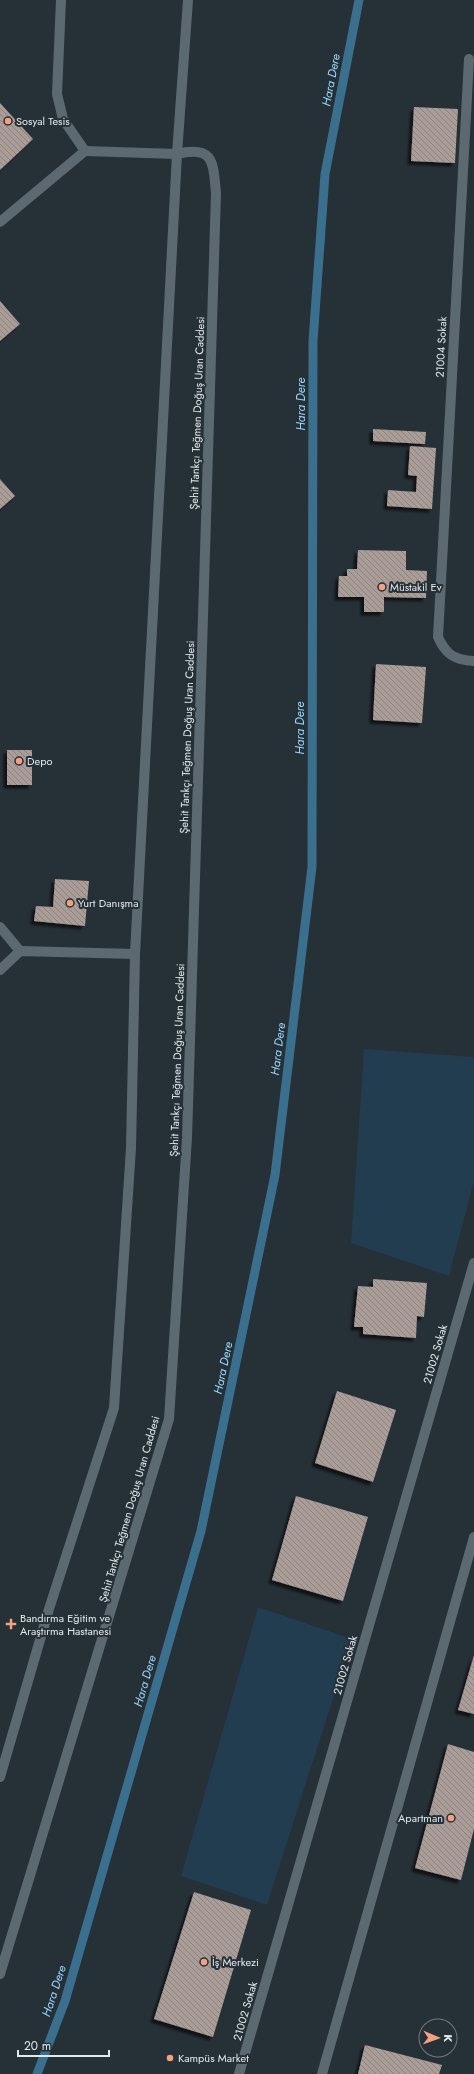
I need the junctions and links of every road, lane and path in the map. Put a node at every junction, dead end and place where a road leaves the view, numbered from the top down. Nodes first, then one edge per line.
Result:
1 (61, 0) edge
2 (188, 0) edge
3 (469, 59) dead end
4 (85, 151) junction
5 (177, 154) junction
6 (0, 222) edge
7 (474, 661) edge
8 (0, 927) edge
9 (20, 951) junction
10 (135, 954) junction
11 (0, 970) edge
12 (474, 1263) edge
13 (474, 1537) edge
14 (0, 1777) edge
15 (0, 1974) edge
16 (239, 2074) edge
17 (322, 2074) edge

1 - 4 street
2 - 5 street
3 - 7 street, 21004 Sokak
4 - 5 street
4 - 6 street
5 - 10 street
5 - 15 street, Şehit Tankçı Teğmen Doğuş Uran Caddesi
8 - 9 street
9 - 10 street
9 - 11 street
10 - 14 street
12 - 16 street, 21002 Sokak
13 - 17 street

